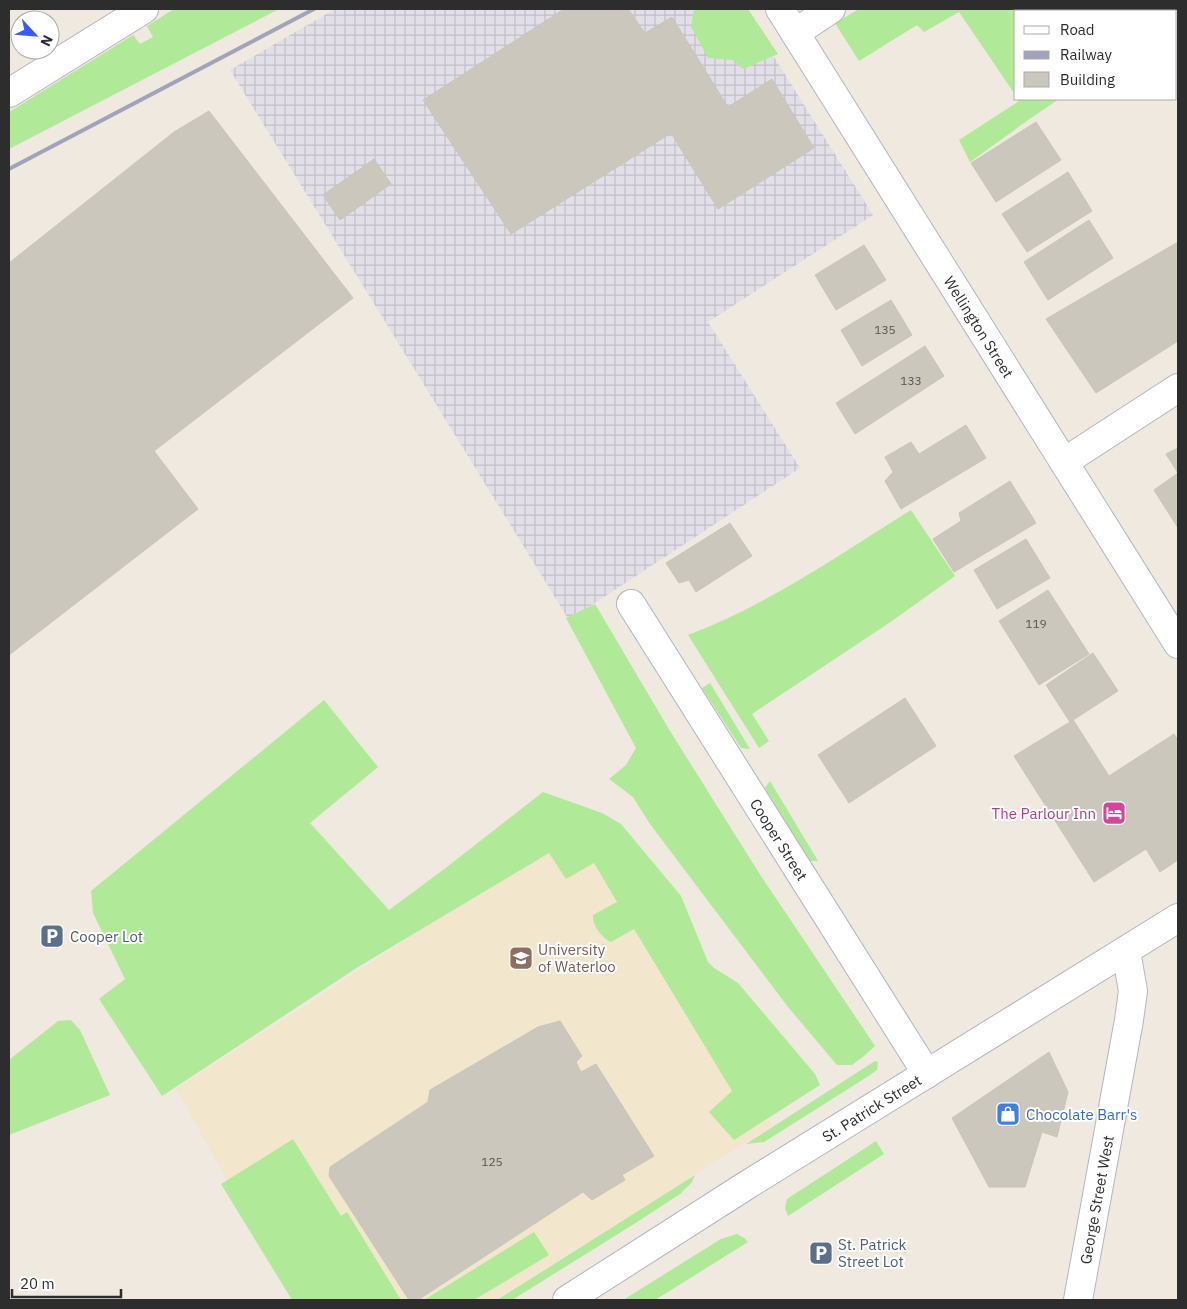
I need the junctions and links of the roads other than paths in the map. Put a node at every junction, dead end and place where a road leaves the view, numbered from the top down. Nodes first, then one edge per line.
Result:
1 (144, 9) edge
2 (780, 9) edge
3 (831, 9) edge
4 (795, 33) junction
5 (9, 93) edge
6 (1178, 388) edge
7 (1064, 462) junction
8 (631, 604) dead end
9 (1178, 644) edge
10 (1178, 918) edge
11 (1126, 951) junction
12 (927, 1074) junction
13 (567, 1300) edge
14 (1078, 1300) edge

1 - 5 street
2 - 4 street, Wellington Street
3 - 4 street
4 - 7 street, Wellington Street
6 - 7 street
7 - 9 street, Wellington Street
8 - 12 street, Cooper Street
10 - 11 street, St. Patrick Street
11 - 12 street, St. Patrick Street
11 - 14 street, George Street West
12 - 13 street, St. Patrick Street

